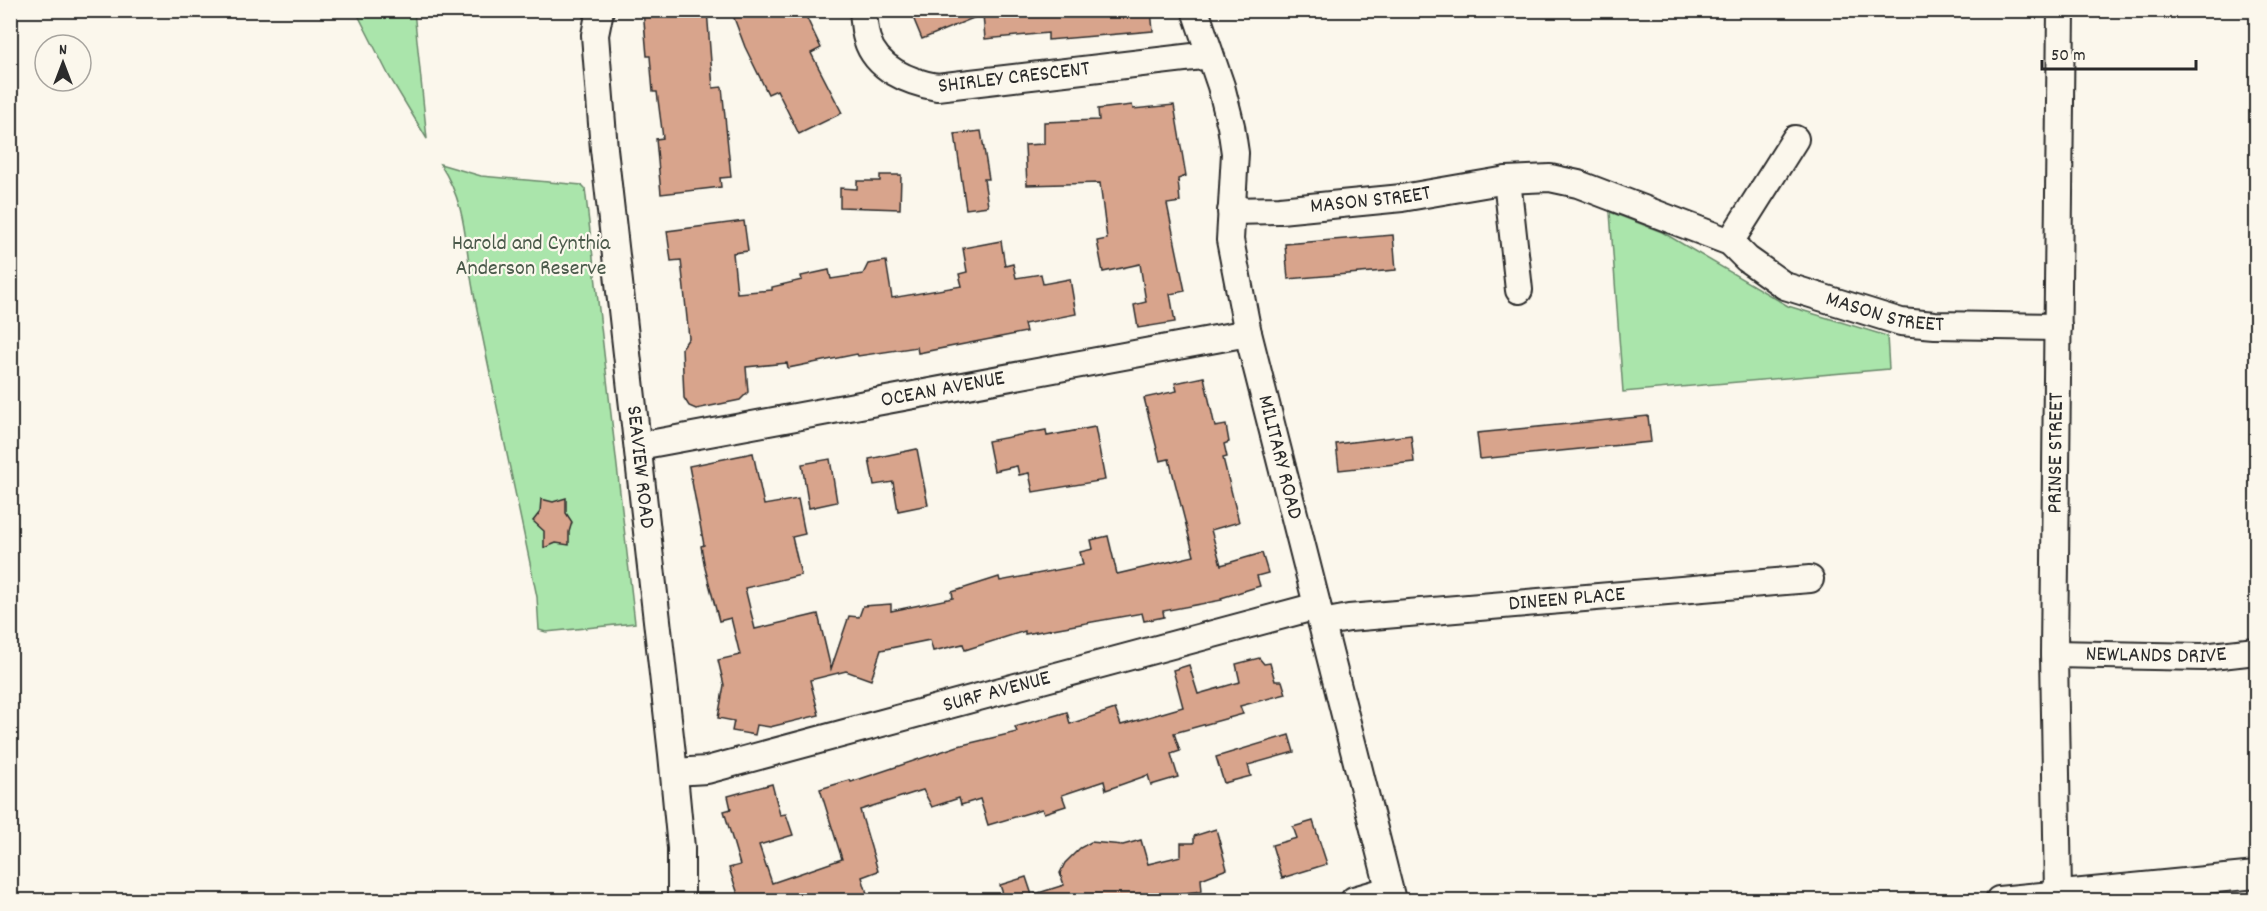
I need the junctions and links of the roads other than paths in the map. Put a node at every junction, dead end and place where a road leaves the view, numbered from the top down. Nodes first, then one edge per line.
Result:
1 (585, 10) edge
2 (600, 10) edge
3 (863, 10) edge
4 (1195, 10) edge
5 (2061, 10) edge
6 (595, 35) junction
7 (1210, 55) junction
8 (1795, 139) dead end
9 (1507, 180) junction
10 (1231, 210) junction
11 (1730, 242) junction
12 (1519, 290) dead end
13 (2058, 327) junction
14 (1248, 333) junction
15 (639, 446) junction
16 (1810, 579) dead end
17 (1320, 614) junction
18 (2256, 651) edge
19 (2054, 654) junction
20 (674, 772) junction
21 (2256, 875) edge
22 (2058, 894) junction
23 (1391, 895) edge
24 (681, 900) edge
25 (1354, 900) edge
26 (1999, 900) edge

1 - 6 street, SEAVIEW ROAD
2 - 6 street, SEAVIEW ROAD
3 - 7 street, SHIRLEY CRESCENT
4 - 7 street, MILITARY ROAD
5 - 13 street, PRINSE STREET
6 - 15 street, SEAVIEW ROAD
7 - 10 street, MILITARY ROAD
8 - 11 street
9 - 10 street, MASON STREET
9 - 11 street, MASON STREET
9 - 12 street
10 - 14 street, MILITARY ROAD
11 - 13 street, MASON STREET
13 - 19 street, PRINSE STREET
14 - 15 street, OCEAN AVENUE
14 - 17 street, MILITARY ROAD
15 - 20 street, SEAVIEW ROAD
16 - 17 street, DINEEN PLACE
17 - 20 street, SURF AVENUE
17 - 23 street, MILITARY ROAD
18 - 19 street, NEWLANDS DRIVE
19 - 22 street, PRINSE STREET
20 - 24 street, SEAVIEW ROAD
21 - 22 street
22 - 26 street
23 - 25 street

